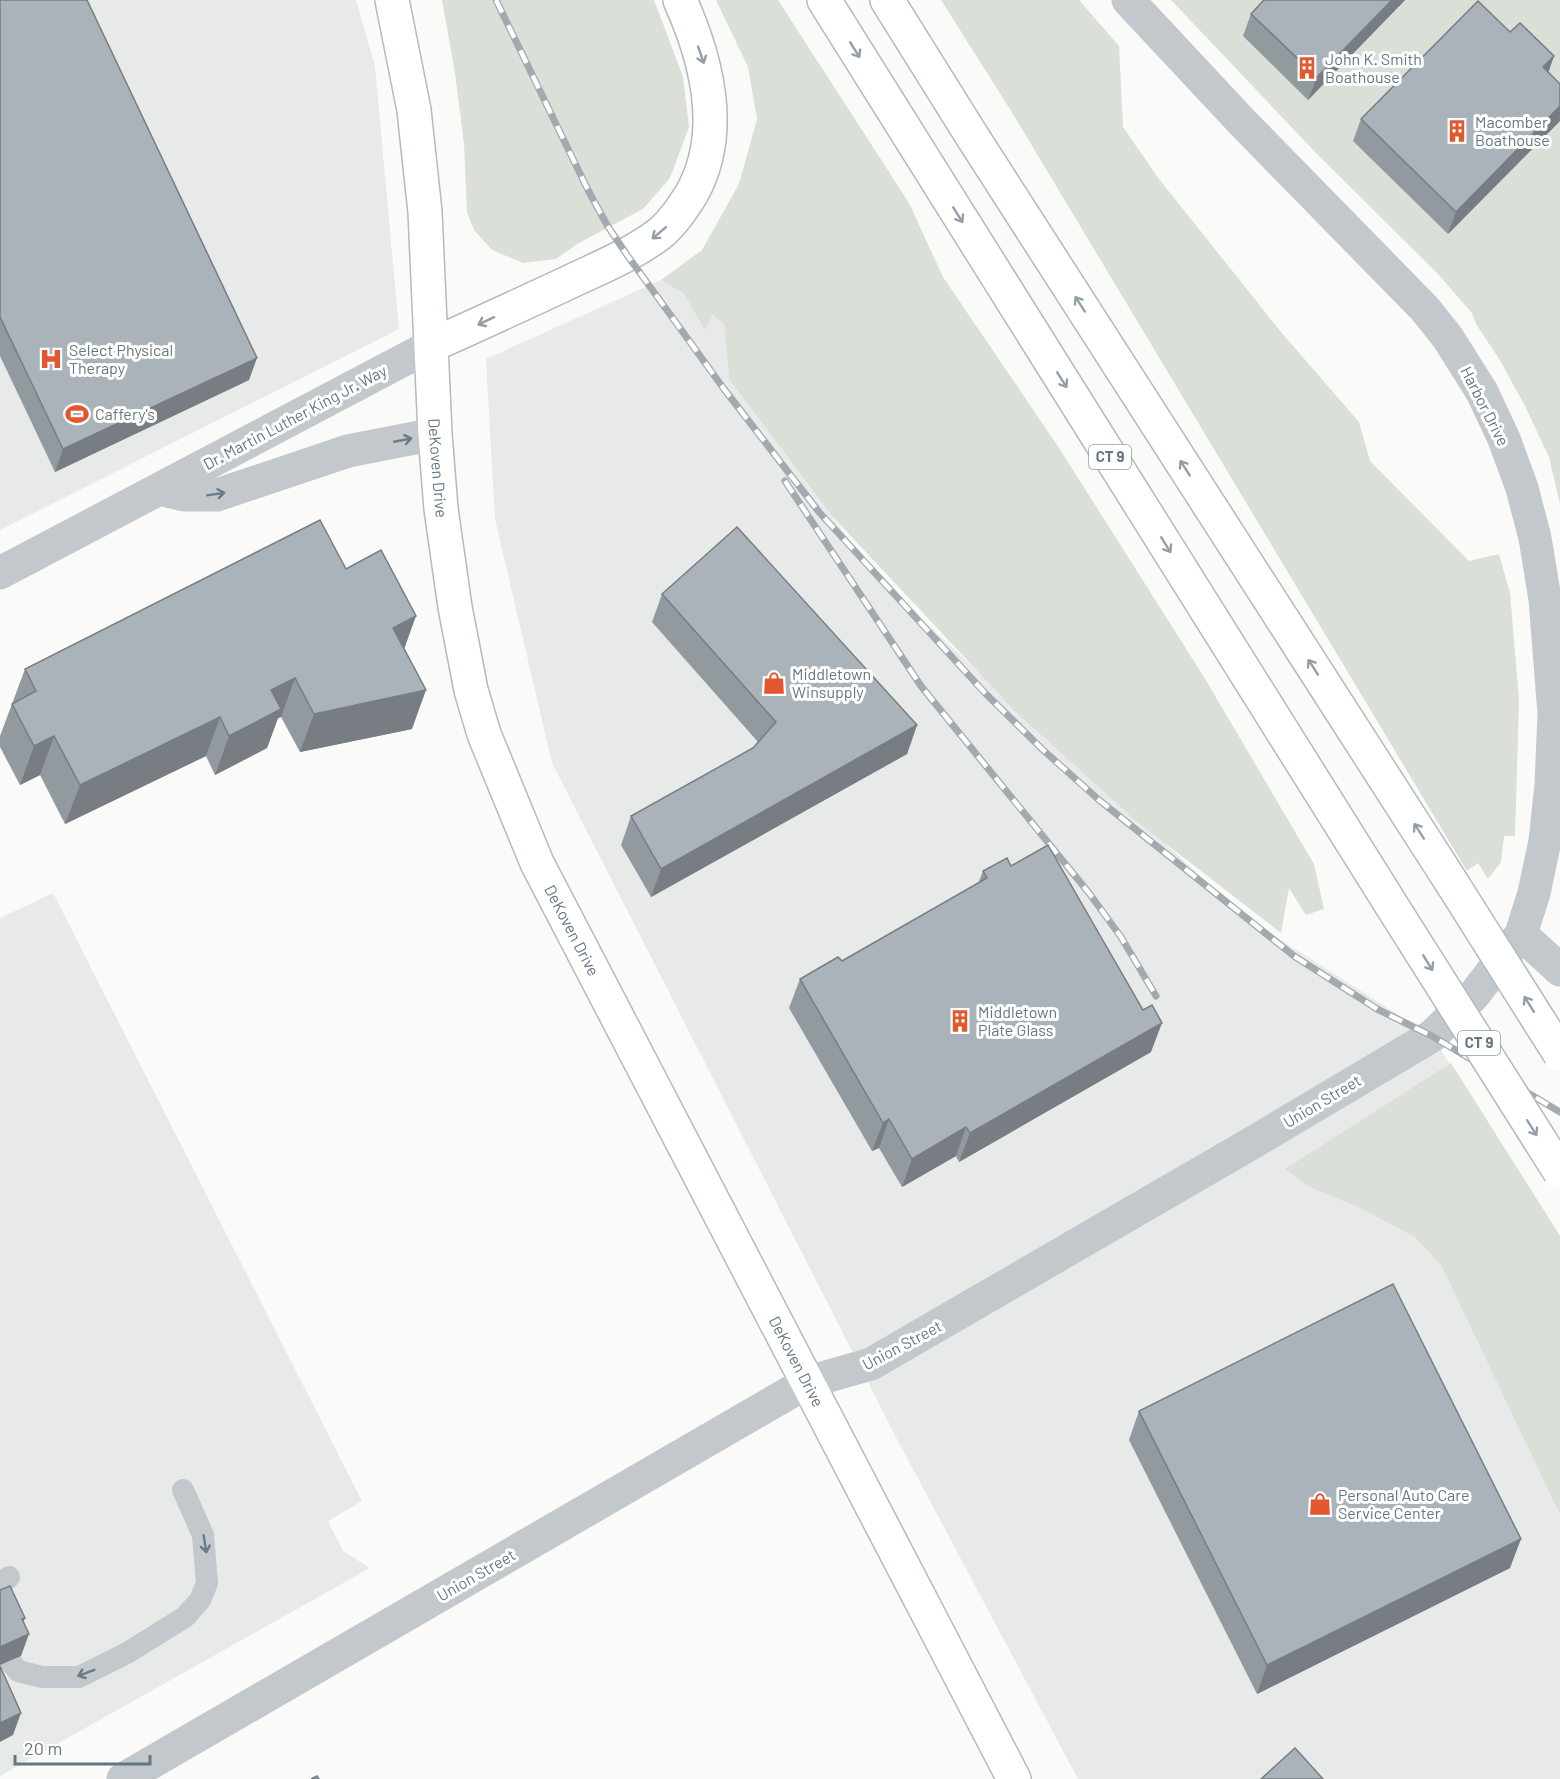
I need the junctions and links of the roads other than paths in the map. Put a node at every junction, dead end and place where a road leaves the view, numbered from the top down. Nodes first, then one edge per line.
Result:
1 (392, 0) edge
2 (680, 0) edge
3 (824, 0) edge
4 (887, 0) edge
5 (1128, 0) edge
6 (432, 345) junction
7 (435, 434) junction
8 (159, 489) junction
9 (0, 573) edge
10 (1521, 934) junction
11 (1560, 970) edge
12 (1560, 1054) edge
13 (1560, 1172) edge
14 (808, 1382) junction
15 (183, 1490) dead end
16 (10, 1661) edge
17 (123, 1779) edge
18 (1014, 1779) edge

1 - 6 main road, DeKoven Drive
2 -> 6 main road
3 -> 13 main road, CT 9, bridge
12 -> 4 main road, bridge
5 - 10 street, Harbor Drive
6 - 7 main road, DeKoven Drive
6 - 8 street, Dr. Martin Luther King Jr. Way
8 -> 7 street, Dr. Martin Luther King Jr. Way
7 - 14 main road, DeKoven Drive
8 - 9 street, Dr. Martin Luther King Jr. Way
10 - 11 street
10 - 14 street, Union Street
14 - 17 street, Union Street
14 - 18 main road, DeKoven Drive
15 -> 16 lane

